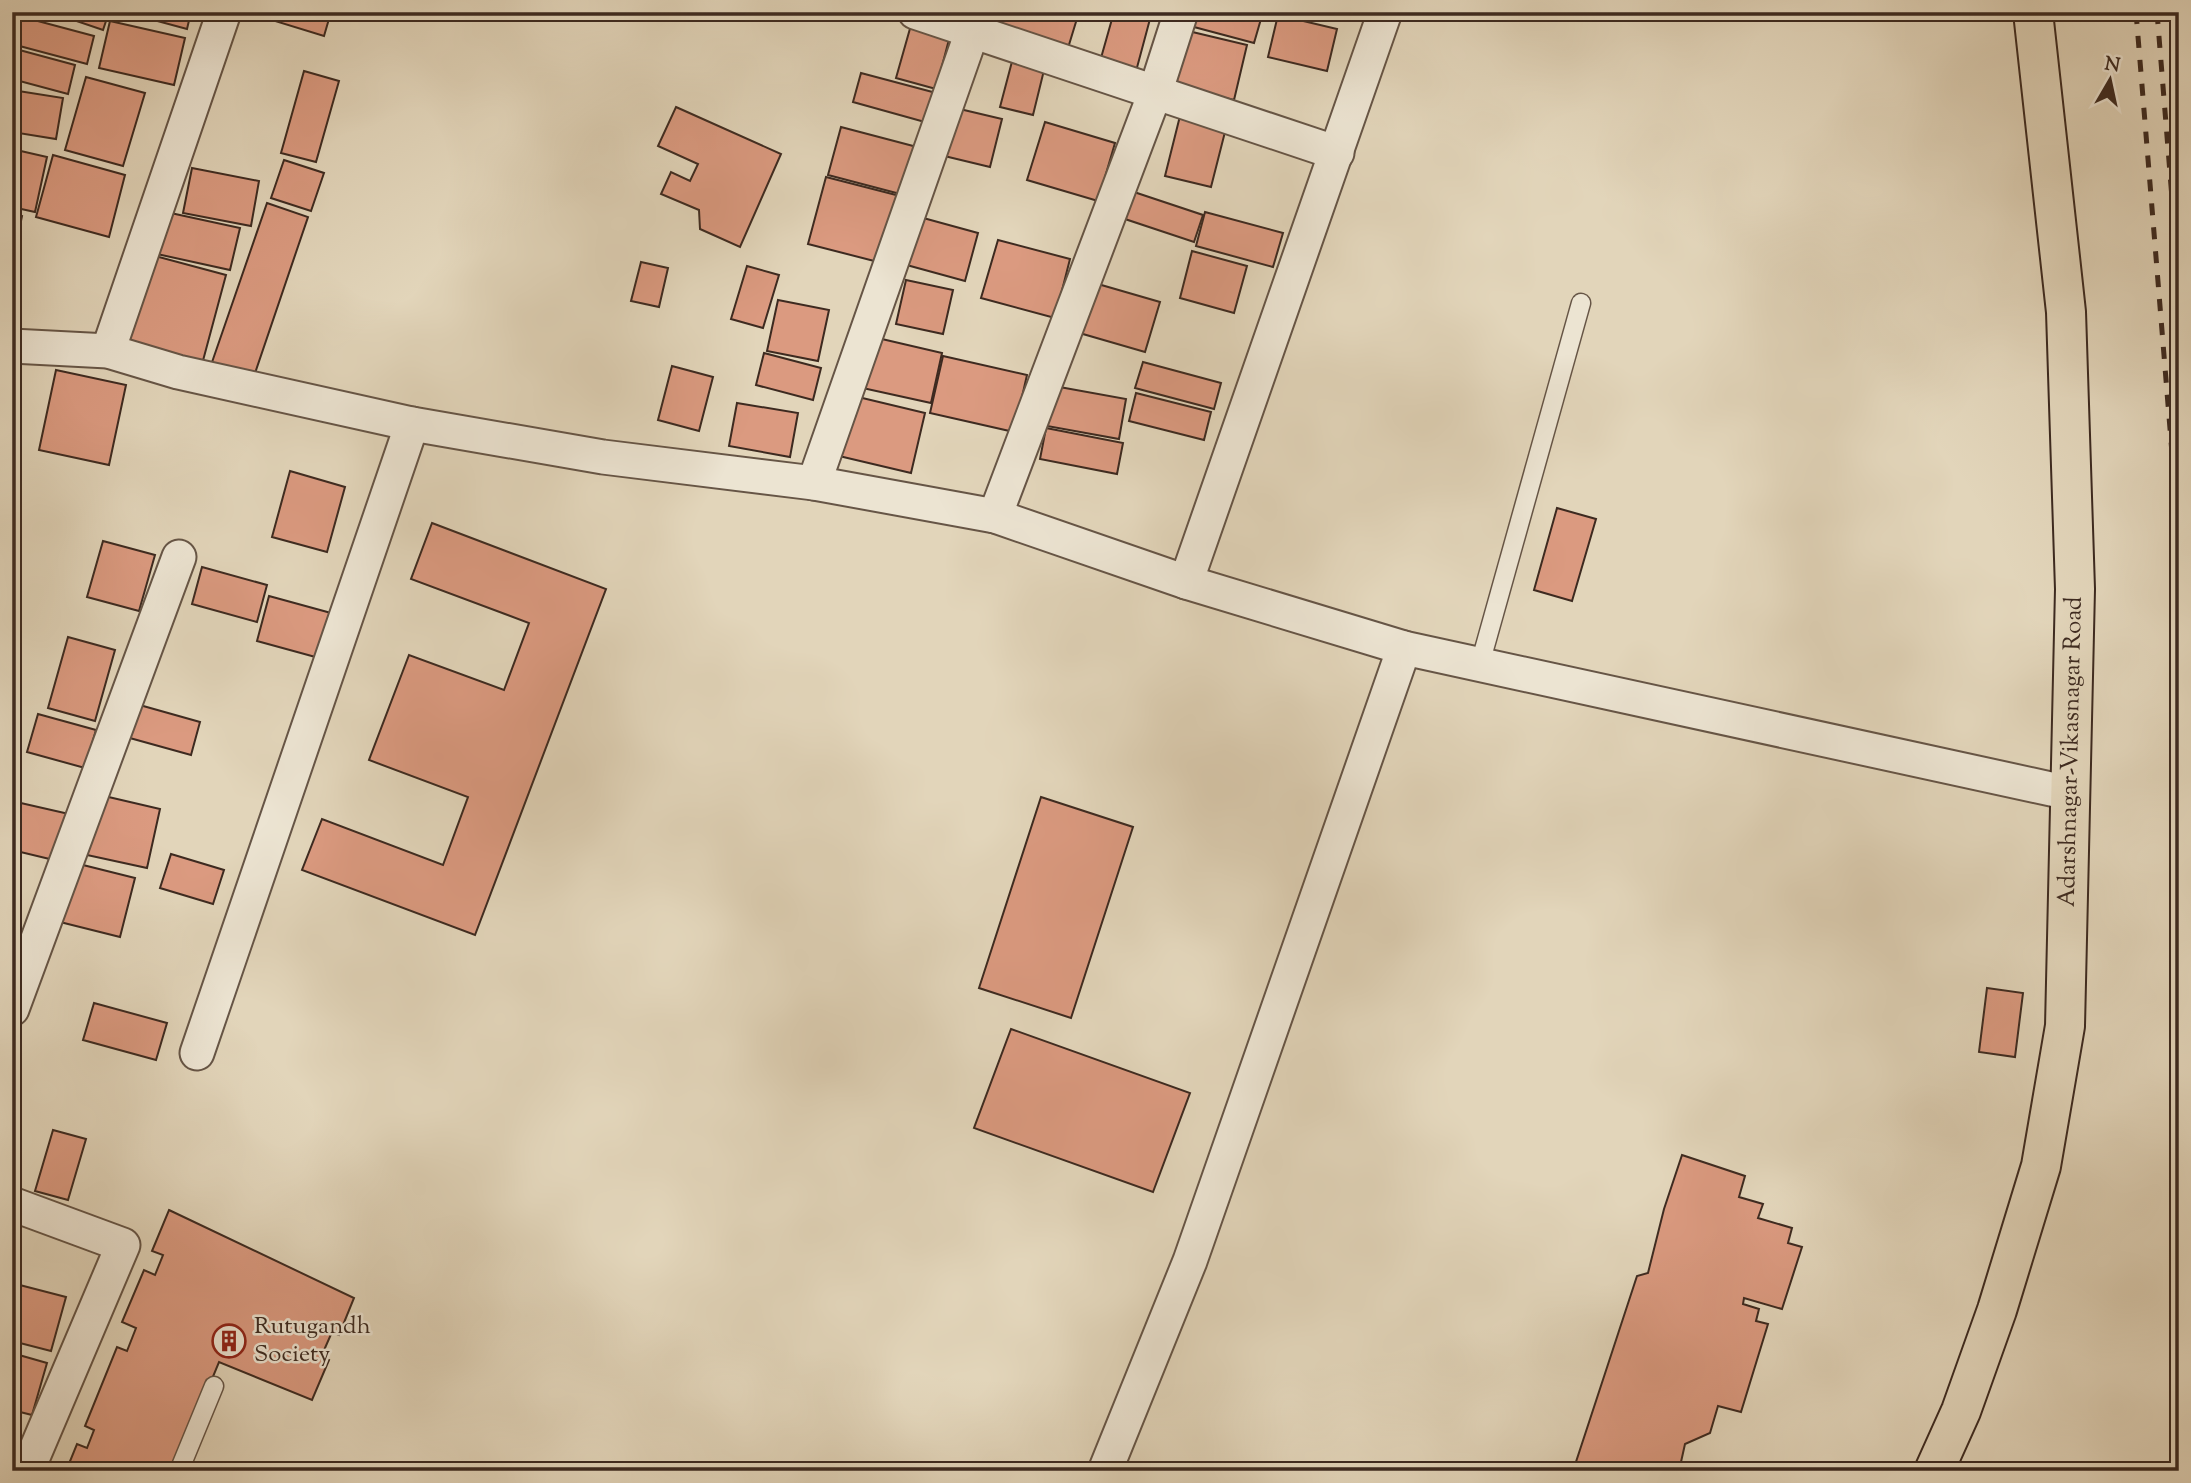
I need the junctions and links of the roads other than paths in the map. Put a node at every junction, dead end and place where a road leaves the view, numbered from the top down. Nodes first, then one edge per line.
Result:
1 (224, 12) edge
2 (915, 12) edge
3 (1181, 12) edge
4 (1385, 12) edge
5 (2033, 12) edge
6 (976, 22) edge
7 (1154, 93) junction
8 (1337, 153) junction
9 (1581, 303) dead end
10 (12, 346) edge
11 (108, 351) junction
12 (412, 424) junction
13 (814, 483) junction
14 (995, 516) junction
15 (179, 556) dead end
16 (1186, 582) junction
17 (1404, 648) junction
18 (1480, 664) junction
19 (2069, 793) junction
20 (12, 1009) edge
21 (197, 1054) dead end
22 (12, 1204) edge
23 (214, 1386) dead end
24 (1945, 1462) edge
25 (27, 1471) edge
26 (179, 1471) edge
27 (1105, 1471) edge

1 - 11 street
2 - 6 street
3 - 7 street
4 - 8 street
5 - 19 main road, Adarshnagar-Vikasnagar Road
6 - 7 street
6 - 13 street
7 - 8 street
7 - 14 street
8 - 16 street
9 - 18 lane
10 - 11 street
11 - 12 street
12 - 13 street
12 - 21 street
13 - 14 street
14 - 16 street
15 - 20 street
16 - 17 street
17 - 18 street
17 - 27 street
18 - 19 street
19 - 24 main road, Adarshnagar-Vikasnagar Road
22 - 25 street
23 - 26 lane

